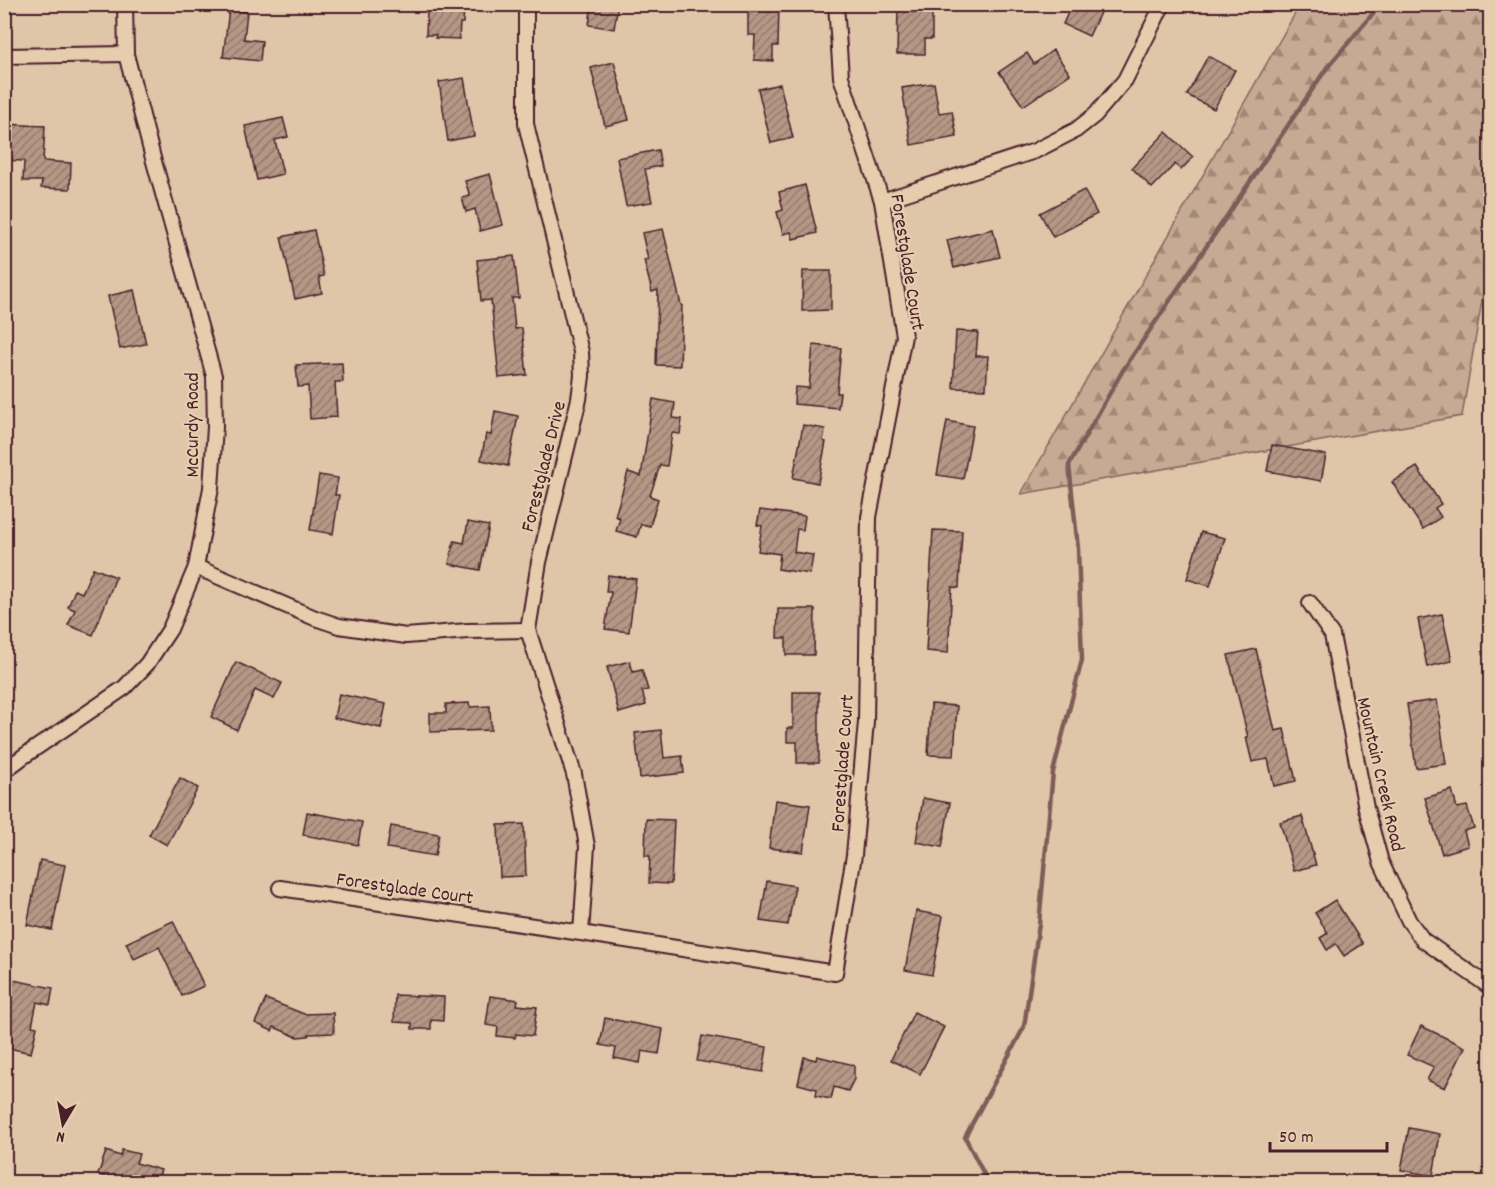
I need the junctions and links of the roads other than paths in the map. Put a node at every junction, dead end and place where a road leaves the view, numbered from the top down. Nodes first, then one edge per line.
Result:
1 (125, 4) edge
2 (526, 4) edge
3 (836, 4) edge
4 (1163, 4) edge
5 (126, 54) junction
6 (4, 56) edge
7 (882, 201) junction
8 (196, 567) junction
9 (1310, 603) dead end
10 (528, 630) junction
11 (4, 771) edge
12 (280, 888) dead end
13 (581, 933) junction
14 (1491, 987) edge

1 - 5 street, McCurdy Road
2 - 10 street, Forestglade Drive
3 - 7 street, Forestglade Court
4 - 7 street
5 - 6 street
5 - 8 street, McCurdy Road
7 - 13 street, Forestglade Court
8 - 10 street
8 - 11 street, McCurdy Road
9 - 14 street, Mountain Creek Road
10 - 13 street, Forestglade Drive
12 - 13 street, Forestglade Court

